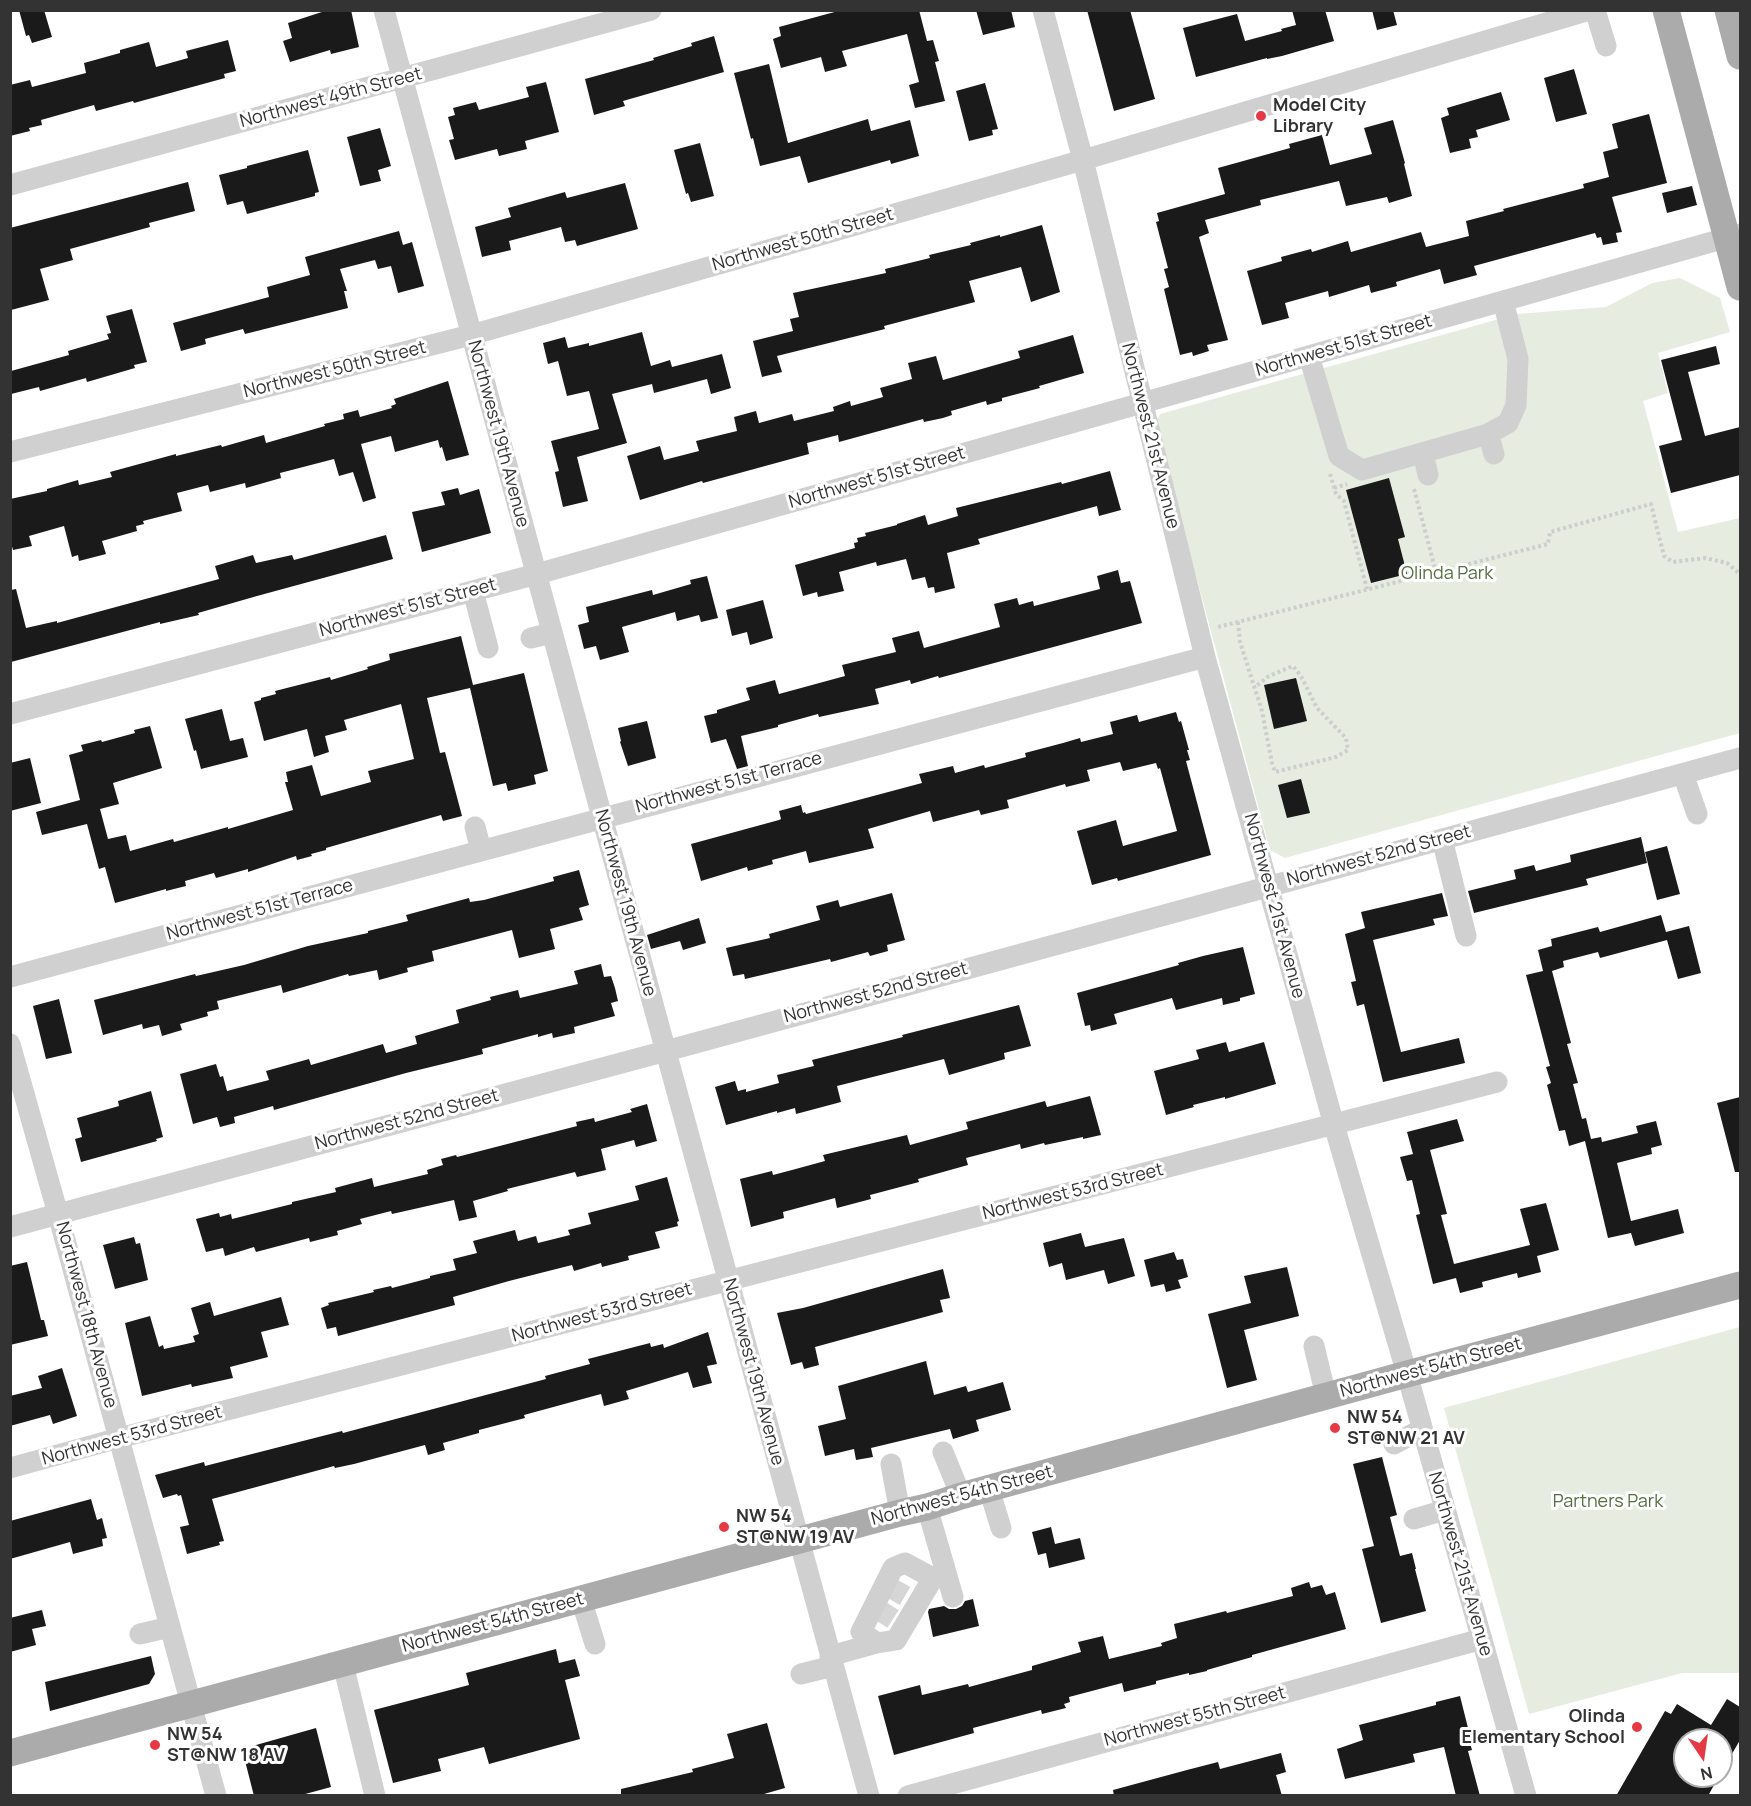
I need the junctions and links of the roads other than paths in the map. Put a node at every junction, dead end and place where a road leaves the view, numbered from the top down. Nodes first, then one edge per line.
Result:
1 (384, 10) edge
2 (651, 10) edge
3 (1043, 10) edge
4 (1593, 10) edge
5 (1666, 10) edge
6 (1728, 10) edge
7 (1606, 46) dead end
8 (1740, 56) edge
9 (403, 78) junction
10 (1083, 160) junction
11 (10, 185) edge
12 (1734, 236) edge
13 (1740, 287) edge
14 (1503, 301) junction
15 (471, 335) junction
16 (1309, 356) junction
17 (1143, 404) junction
18 (10, 452) edge
19 (1423, 453) junction
20 (1420, 477) road end
21 (537, 574) junction
22 (473, 591) junction
23 (552, 633) junction
24 (531, 638) dead end
25 (488, 648) dead end
26 (1204, 657) junction
27 (10, 714) edge
28 (1740, 760) edge
29 (1683, 774) junction
30 (1697, 814) dead end
31 (602, 817) junction
32 (476, 827) dead end
33 (1442, 839) junction
34 (481, 850) junction
35 (1268, 886) junction
36 (1466, 936) dead end
37 (10, 977) edge
38 (10, 1044) edge
39 (666, 1051) junction
40 (1497, 1082) dead end
41 (1334, 1125) junction
42 (58, 1214) junction
43 (10, 1227) edge
44 (728, 1281) junction
45 (1740, 1286) edge
46 (1314, 1346) dead end
47 (1407, 1374) junction
48 (1326, 1396) junction
49 (1422, 1429) junction
50 (119, 1438) junction
51 (1394, 1444) dead end
52 (943, 1452) dead end
53 (891, 1464) dead end
54 (10, 1468) edge
55 (989, 1489) junction
56 (961, 1496) junction
57 (927, 1507) junction
58 (1445, 1510) junction
59 (900, 1513) junction
60 (1414, 1519) dead end
61 (1001, 1528) dead end
62 (799, 1541) junction
63 (938, 1572) junction
64 (900, 1593) junction
65 (953, 1597) dead end
66 (581, 1599) junction
67 (887, 1615) junction
68 (170, 1627) junction
69 (140, 1634) dead end
70 (1482, 1639) junction
71 (877, 1643) junction
72 (595, 1644) dead end
73 (832, 1661) junction
74 (343, 1664) junction
75 (801, 1674) dead end
76 (191, 1705) junction
77 (10, 1753) edge
78 (216, 1796) edge
79 (375, 1796) edge
80 (869, 1796) edge
81 (908, 1796) edge
82 (1526, 1796) edge

1 - 9 street, Northwest 19th Avenue
2 - 9 street, Northwest 49th Street
3 - 10 street, Northwest 21st Avenue
4 - 7 street
4 - 10 street, Northwest 50th Street
5 - 12 main road
6 - 8 main road
9 - 11 street, Northwest 49th Street
9 - 15 street, Northwest 19th Avenue
10 - 15 street, Northwest 50th Street
10 - 17 street, Northwest 21st Avenue
12 - 13 main road
12 - 14 street, Northwest 51st Street
14 - 16 street, Northwest 51st Street
14 - 19 street
15 - 18 street, Northwest 50th Street
15 - 21 street, Northwest 19th Avenue
16 - 17 street, Northwest 51st Street
16 - 19 street
17 - 21 street, Northwest 51st Street
17 - 26 street, Northwest 21st Avenue
19 - 20 street
21 - 22 street, Northwest 51st Street
21 - 23 street, Northwest 19th Avenue
22 - 25 street
22 - 27 street, Northwest 51st Street
23 - 24 street
23 - 31 street, Northwest 19th Avenue
26 - 31 street, Northwest 51st Terrace
26 - 35 street, Northwest 21st Avenue
28 - 29 street, Northwest 52nd Street
29 - 30 street
29 - 33 street, Northwest 52nd Street
31 - 34 street, Northwest 51st Terrace
31 - 39 street, Northwest 19th Avenue
32 - 34 street
33 - 35 street, Northwest 52nd Street
33 - 36 street
34 - 37 street, Northwest 51st Terrace
35 - 39 street, Northwest 52nd Street
35 - 41 street, Northwest 21st Avenue
38 - 42 street, Northwest 18th Avenue
39 - 42 street, Northwest 52nd Street
39 - 44 street, Northwest 19th Avenue
40 - 41 street, Northwest 53rd Street
41 - 44 street, Northwest 53rd Street
41 - 47 street, Northwest 21st Avenue
42 - 43 street, Northwest 52nd Street
42 - 50 street, Northwest 18th Avenue
44 - 50 street, Northwest 53rd Street
44 - 62 street, Northwest 19th Avenue
45 - 47 main road, Northwest 54th Street
46 - 48 street
47 - 48 main road, Northwest 54th Street
47 - 49 street, Northwest 21st Avenue
48 - 55 main road, Northwest 54th Street
49 - 51 street
49 - 58 street, Northwest 21st Avenue
50 - 54 street, Northwest 53rd Street
50 - 68 street, Northwest 18th Avenue
52 - 56 street
53 - 59 street
55 - 56 main road, Northwest 54th Street
55 - 61 street
56 - 57 main road, Northwest 54th Street
57 - 59 main road, Northwest 54th Street
57 - 63 street
58 - 60 street
58 - 70 street, Northwest 21st Avenue
59 - 62 main road, Northwest 54th Street
62 - 66 main road, Northwest 54th Street
62 - 73 street, Northwest 19th Avenue
63 - 64 street
63 - 64 street
63 - 65 street
64 - 67 street
64 - 67 street
66 - 72 street
66 - 74 main road, Northwest 54th Street
67 - 71 street
67 - 71 street
68 - 69 street
68 - 76 street, Northwest 18th Avenue
70 - 81 street, Northwest 55th Street
70 - 82 street, Northwest 21st Avenue
71 - 73 street
73 - 75 street
73 - 80 street, Northwest 19th Avenue
74 - 76 main road, Northwest 54th Street
74 - 79 street
76 - 77 main road, Northwest 54th Street
76 - 78 street, Northwest 18th Avenue

